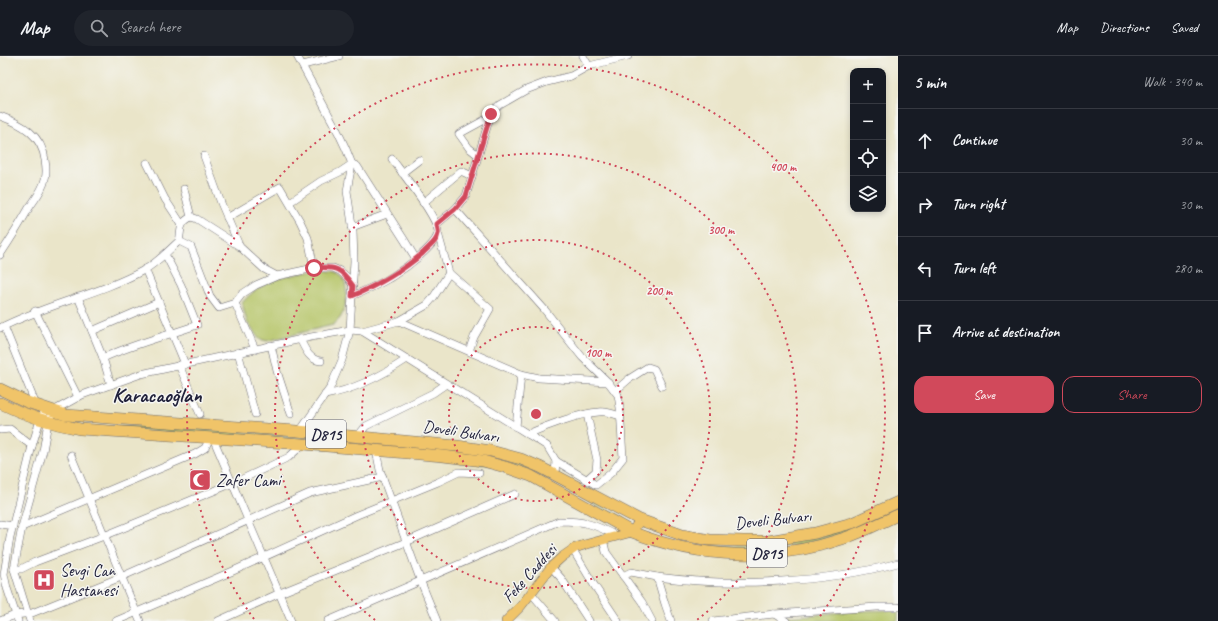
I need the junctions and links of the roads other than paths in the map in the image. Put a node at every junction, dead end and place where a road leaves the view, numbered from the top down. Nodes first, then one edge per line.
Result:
1 (297, 56) edge
2 (339, 56) edge
3 (583, 56) edge
4 (626, 56) edge
5 (303, 65) junction
6 (589, 66) junction
7 (0, 116) edge
8 (490, 118) junction
9 (478, 155) junction
10 (204, 156) dead end
11 (392, 159) dead end
12 (419, 160) dead end
13 (147, 163) dead end
14 (352, 164) junction
15 (402, 173) junction
16 (472, 176) junction
17 (184, 189) dead end
18 (290, 202) junction
19 (423, 203) junction
20 (455, 209) junction
21 (387, 214) junction
22 (191, 217) junction
23 (227, 218) junction
24 (437, 224) junction
25 (182, 225) junction
26 (352, 228) junction
27 (438, 233) junction
28 (179, 241) junction
29 (239, 246) junction
30 (165, 254) junction
31 (0, 255) edge
32 (416, 259) junction
33 (314, 268) junction
34 (146, 269) junction
35 (448, 273) junction
36 (276, 276) junction
37 (353, 286) junction
38 (352, 296) junction
39 (78, 297) junction
40 (159, 302) junction
41 (235, 303) junction
42 (35, 312) junction
43 (399, 321) junction
44 (2, 327) edge
45 (350, 330) junction
46 (92, 331) junction
47 (362, 332) junction
48 (172, 334) junction
49 (300, 339) junction
50 (271, 345) junction
51 (255, 349) junction
52 (469, 351) junction
53 (238, 352) junction
54 (102, 358) junction
55 (407, 360) junction
56 (321, 361) dead end
57 (182, 365) junction
58 (521, 374) junction
59 (608, 382) junction
60 (446, 384) junction
61 (111, 385) junction
62 (662, 386) dead end
63 (0, 390) edge
64 (615, 392) junction
65 (325, 395) junction
66 (78, 397) junction
67 (0, 403) edge
68 (45, 408) junction
69 (200, 414) dead end
70 (255, 414) dead end
71 (291, 414) dead end
72 (587, 414) junction
73 (620, 416) junction
74 (44, 421) junction
75 (516, 427) junction
76 (0, 430) edge
77 (300, 431) junction
78 (528, 434) junction
79 (357, 437) junction
80 (211, 438) junction
81 (303, 444) junction
82 (32, 446) junction
83 (376, 450) junction
84 (70, 455) dead end
85 (556, 461) junction
86 (480, 473) dead end
87 (555, 474) junction
88 (382, 477) junction
89 (587, 479) junction
90 (232, 483) junction
91 (515, 494) dead end
92 (88, 499) junction
93 (391, 501) junction
94 (898, 502) edge
95 (898, 514) edge
96 (248, 519) junction
97 (640, 520) junction
98 (0, 524) edge
99 (13, 526) junction
100 (22, 527) junction
101 (632, 532) junction
102 (104, 536) junction
103 (616, 536) junction
104 (603, 539) junction
105 (406, 542) junction
106 (573, 550) junction
107 (264, 557) junction
108 (898, 563) edge
109 (551, 567) junction
110 (14, 569) junction
111 (121, 576) junction
112 (623, 576) junction
113 (657, 577) junction
114 (421, 582) junction
115 (280, 593) junction
116 (531, 593) junction
117 (898, 607) edge
118 (136, 612) junction
119 (28, 613) junction
120 (774, 614) junction
121 (17, 618) edge
122 (0, 620) edge
123 (718, 620) edge
124 (30, 621) edge
125 (116, 621) edge
126 (140, 621) edge
127 (218, 621) edge
128 (291, 621) edge
129 (328, 621) edge
130 (437, 621) edge
131 (507, 621) edge
132 (555, 621) edge
133 (589, 621) edge
134 (618, 621) edge
135 (652, 621) edge
136 (671, 621) edge
137 (786, 621) edge

1 - 5 street
2 - 5 street
3 - 6 street
4 - 6 street
5 - 14 street
6 - 8 street
7 - 31 street
8 - 9 street
8 - 9 street
9 - 16 street
10 - 23 street
11 - 15 street
12 - 15 street
13 - 25 street
14 - 18 street
14 - 21 street
14 - 26 street
15 - 19 street
16 - 19 street
16 - 20 street
17 - 22 street
18 - 23 street
18 - 33 street
19 - 24 street
20 - 24 street
20 - 59 street
21 - 26 street
21 - 32 street
22 - 25 street
22 - 29 street
23 - 29 street
24 - 27 street
25 - 28 street
26 - 37 street
27 - 32 street
27 - 35 street
28 - 30 street
28 - 41 street
29 - 36 street
30 - 34 street
30 - 48 street
32 - 38 street
33 - 36 street
33 - 37 street
34 - 39 street
34 - 40 street
35 - 43 street
35 - 52 street
36 - 41 street
37 - 38 street
38 - 45 street
39 - 42 street
39 - 46 street
40 - 46 street
40 - 48 street
41 - 51 street
42 - 44 street
42 - 66 street
43 - 47 street
43 - 52 street
44 - 68 street
45 - 47 street
45 - 49 street
45 - 65 street
46 - 54 street
47 - 55 street
48 - 54 street
48 - 57 street
49 - 50 street
49 - 56 street
50 - 51 street
50 - 71 street
51 - 53 street
52 - 58 street
53 - 57 street
53 - 70 street
54 - 61 street
55 - 60 street
55 - 65 street
57 - 61 street
57 - 69 street
58 - 59 street
58 - 75 street
59 - 64 street
60 - 75 street
60 - 79 street
61 - 66 street
62 - 64 street
63 - 68 highway, Develi Bulvarı / D815
64 - 73 street
65 - 77 street
66 - 68 street
67 - 74 highway, Develi Bulvarı / D815
68 - 74 street
68 - 77 highway, Develi Bulvarı / D815
72 - 73 street
72 - 78 street
72 - 89 street
73 - 89 street
74 - 80 highway, Develi Bulvarı / D815
74 - 82 street
74 - 100 street
75 - 78 street
76 - 82 street
77 - 79 highway, Develi Bulvarı / D815
78 - 85 street
79 - 87 highway, Develi Bulvarı / D815
80 - 81 highway, Develi Bulvarı / D815
80 - 90 street
80 - 92 street
81 - 83 highway, Develi Bulvarı / D815
81 - 90 street
82 - 99 street
83 - 88 street
83 - 101 highway, Develi Bulvarı / D815
84 - 92 street
85 - 87 street
85 - 89 street
86 - 93 street
87 - 97 highway, Develi Bulvarı / D815
88 - 93 street
88 - 96 street
90 - 96 street
90 - 102 street
91 - 105 street
92 - 100 street
92 - 102 street
93 - 105 street
93 - 107 street
94 - 97 highway, Develi Bulvarı / D815
95 - 101 highway, Develi Bulvarı / D815
96 - 107 street
96 - 111 street
97 - 101 main road
98 - 99 street
99 - 121 street
100 - 110 street
101 - 103 main road, Feke Caddesi
102 - 110 street
102 - 111 street
103 - 104 main road, Feke Caddesi
103 - 114 street
104 - 106 main road, Feke Caddesi
104 - 112 street
105 - 114 street
105 - 115 street
106 - 109 main road, Feke Caddesi
106 - 134 street
107 - 115 street
107 - 118 street
108 - 113 street
109 - 116 main road, Feke Caddesi
109 - 133 street
110 - 119 street
111 - 118 street
111 - 119 street
112 - 113 street
112 - 135 street
113 - 136 street
114 - 129 street
114 - 130 street
115 - 127 street
115 - 128 street
116 - 131 main road, Feke Caddesi
116 - 132 street
117 - 120 street
118 - 125 street
118 - 126 street
119 - 121 street
119 - 124 street
120 - 123 street
120 - 137 street
121 - 122 street

